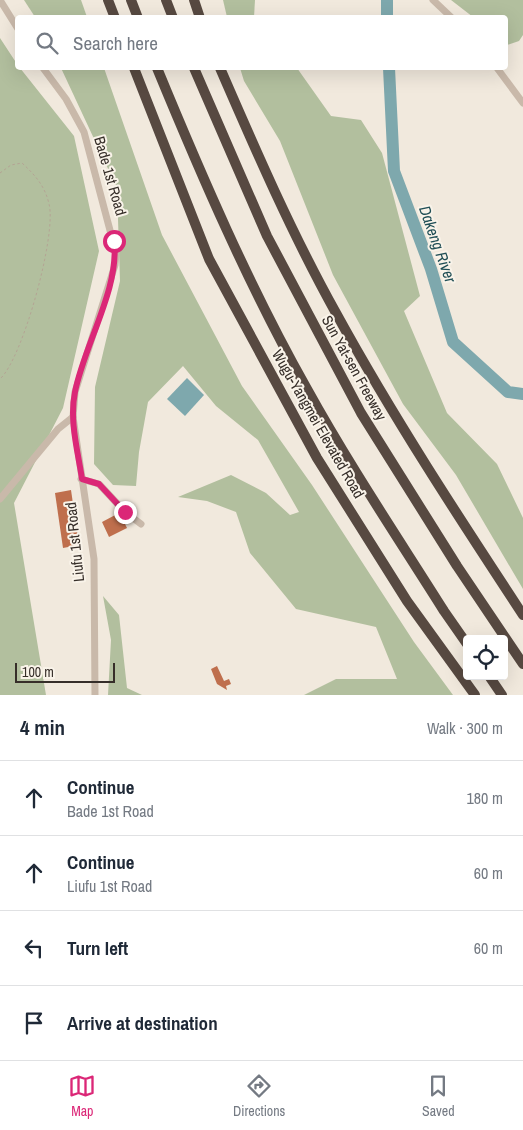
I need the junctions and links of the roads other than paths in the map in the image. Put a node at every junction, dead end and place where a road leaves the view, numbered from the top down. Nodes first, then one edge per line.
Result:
1 (0, 0) edge
2 (108, 0) edge
3 (131, 0) edge
4 (166, 0) edge
5 (194, 0) edge
6 (433, 0) edge
7 (114, 15) edge
8 (137, 15) edge
9 (172, 15) edge
10 (199, 15) edge
11 (449, 15) edge
12 (15, 24) edge
13 (44, 70) edge
14 (135, 70) edge
15 (158, 70) edge
16 (195, 70) edge
17 (221, 70) edge
18 (498, 70) edge
19 (523, 103) edge
20 (73, 417) junction
21 (82, 479) junction
22 (0, 498) edge
23 (142, 524) dead end
24 (523, 615) edge
25 (463, 638) edge
26 (523, 664) edge
27 (492, 680) edge
28 (95, 695) edge
29 (475, 695) edge
30 (502, 695) edge

1 - 12 street
2 - 7 highway
3 - 8 highway
4 - 9 highway
5 - 10 highway
6 - 11 street
13 - 20 street, Bade 1st Road
14 - 29 highway, Wugu-Yangmei Elevated Road
15 - 25 highway
16 - 26 highway, Sun Yat-sen Freeway
17 - 24 highway
18 - 19 street
20 - 21 street, Liufu 1st Road
20 - 22 street
21 - 23 street
21 - 28 street, Liufu 1st Road
27 - 30 highway

